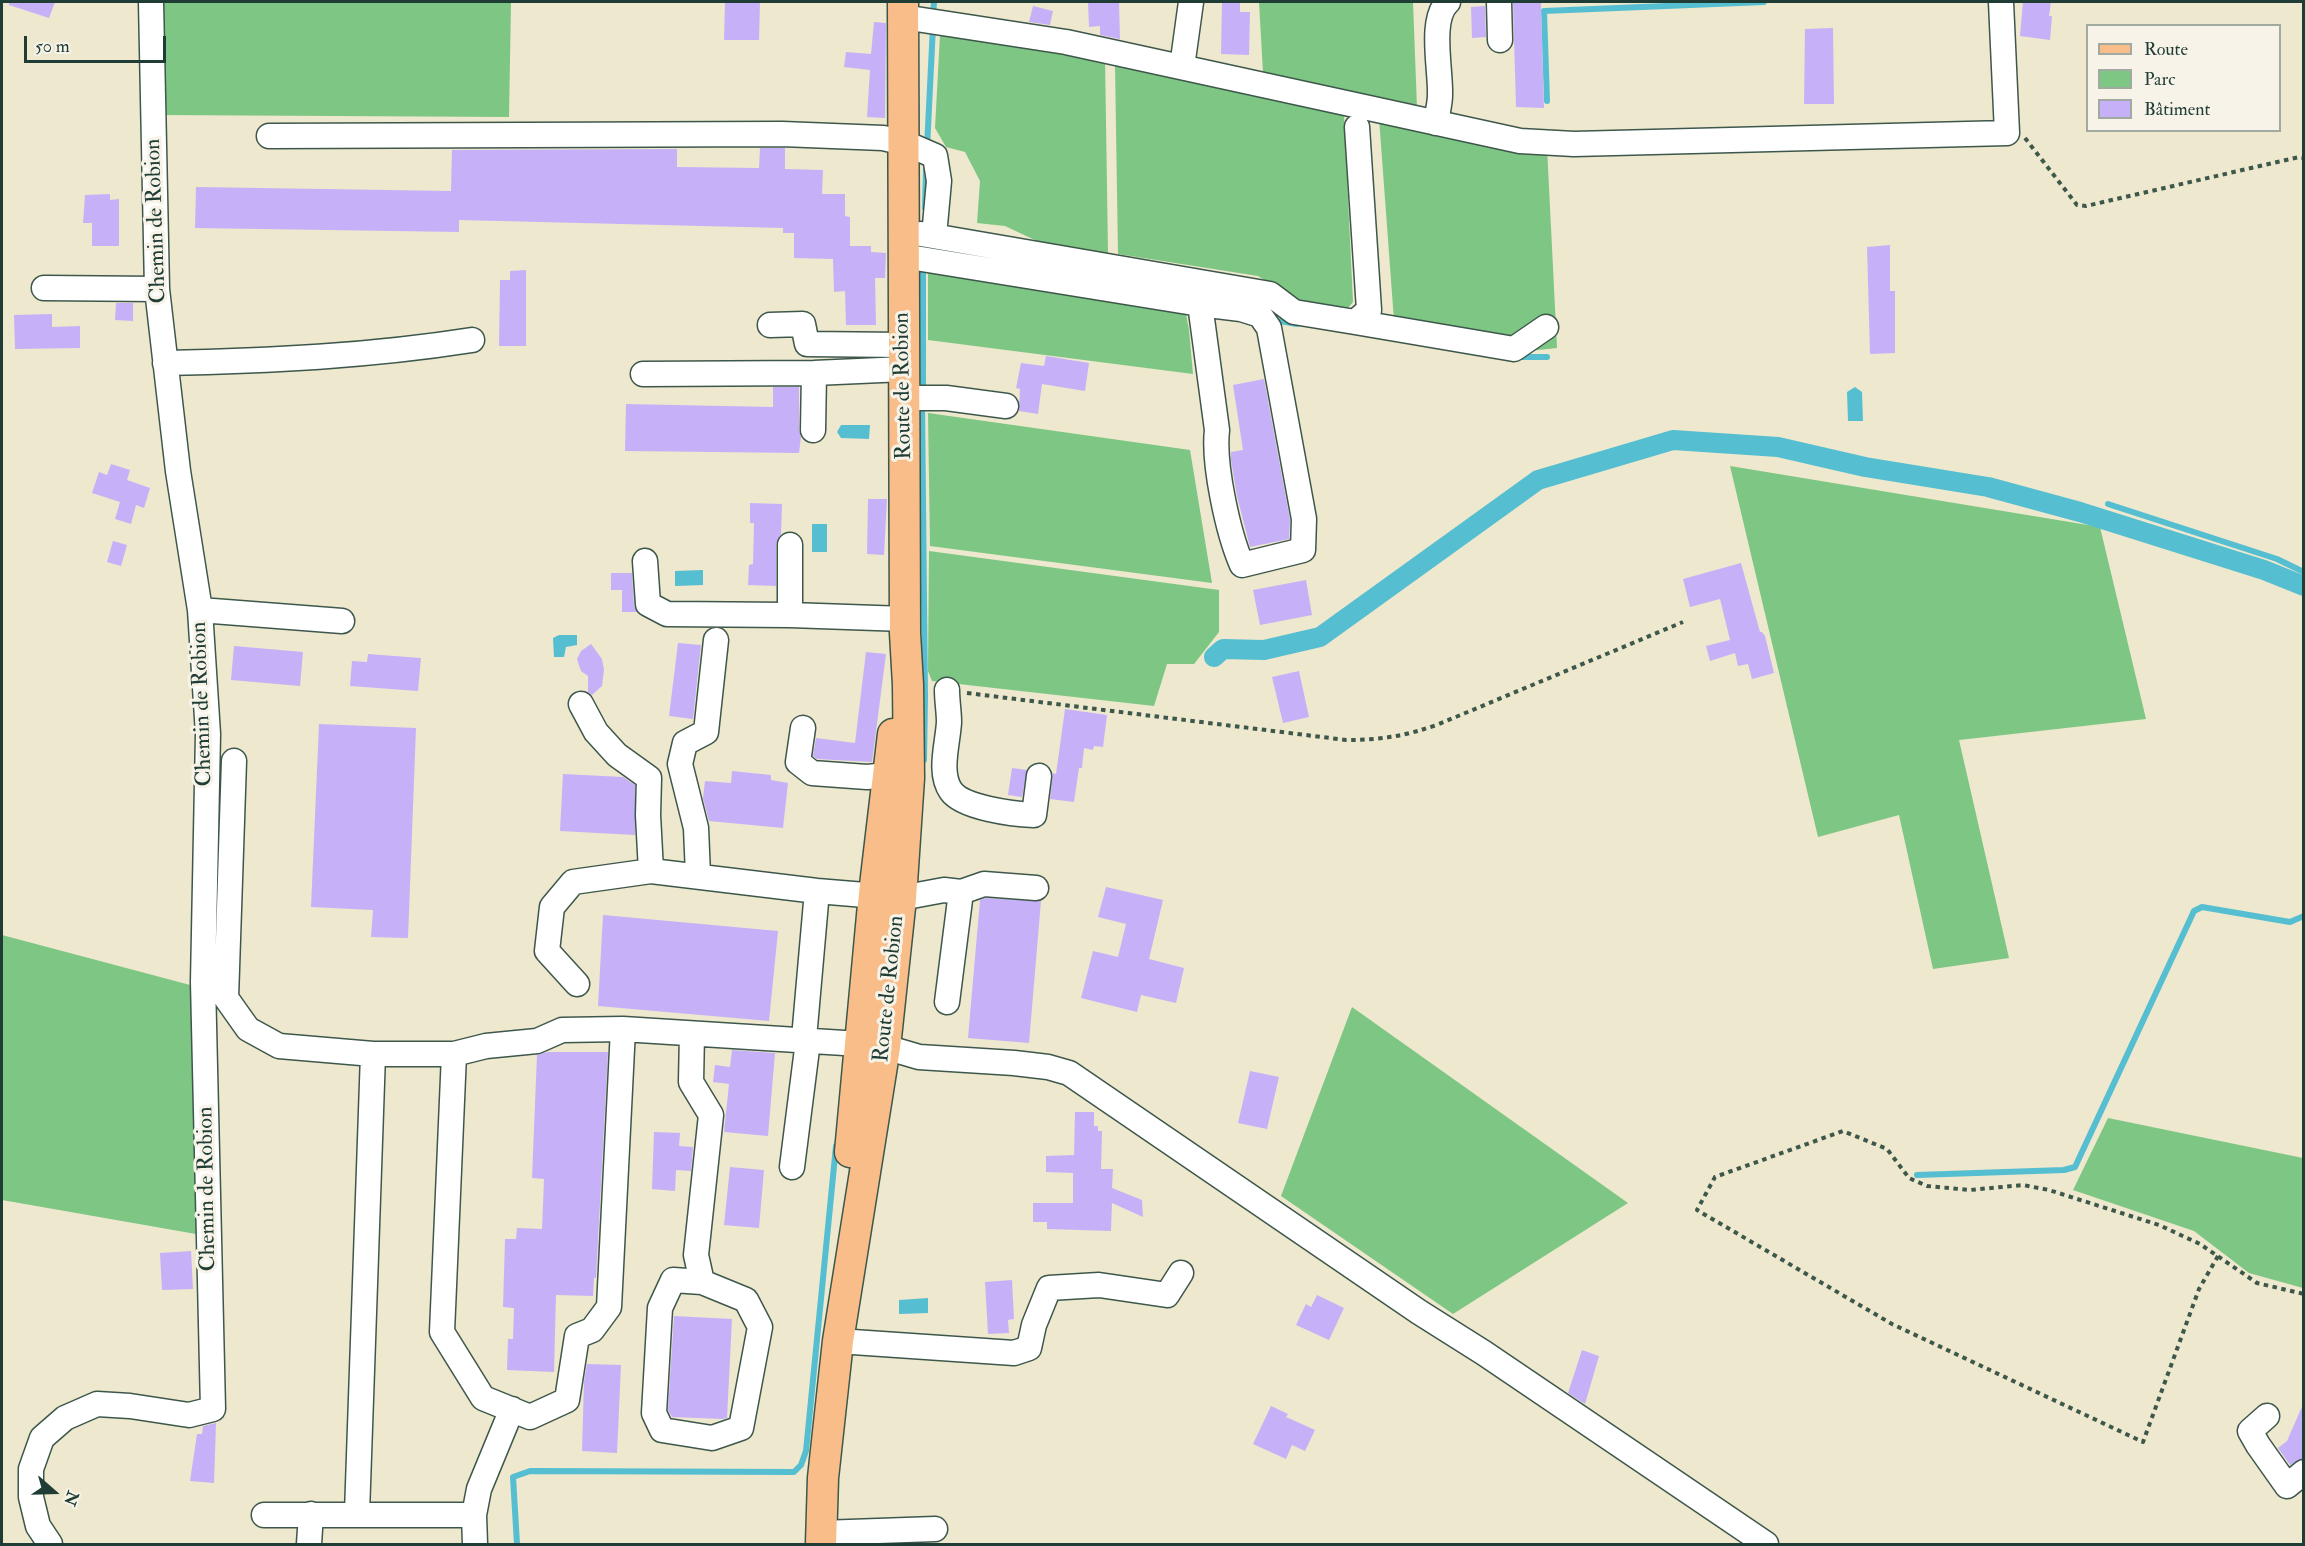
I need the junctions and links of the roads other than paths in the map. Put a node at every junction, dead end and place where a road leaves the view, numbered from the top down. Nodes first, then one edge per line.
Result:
1 (151, 2) edge
2 (1191, 2) edge
3 (1448, 2) edge
4 (1499, 2) edge
5 (2001, 2) edge
6 (910, 10) edge
7 (1500, 40) dead end
8 (1182, 68) junction
9 (1436, 123) junction
10 (1357, 127) dead end
11 (269, 136) dead end
12 (905, 140) junction
13 (934, 236) junction
14 (903, 245) junction
15 (44, 288) dead end
16 (157, 289) junction
17 (1200, 304) junction
18 (1355, 322) junction
19 (770, 325) dead end
20 (1546, 327) dead end
21 (472, 340) dead end
22 (165, 363) junction
23 (904, 371) junction
24 (814, 373) junction
25 (643, 374) dead end
26 (1006, 406) dead end
27 (813, 430) dead end
28 (790, 544) dead end
29 (645, 561) dead end
30 (200, 609) junction
31 (790, 615) junction
32 (342, 621) dead end
33 (905, 626) junction
34 (716, 640) dead end
35 (947, 690) road end
36 (580, 704) dead end
37 (803, 728) dead end
38 (234, 760) dead end
39 (888, 776) junction
40 (1039, 776) dead end
41 (651, 871) junction
42 (698, 876) junction
43 (1036, 888) dead end
44 (817, 891) junction
45 (961, 892) junction
46 (887, 896) junction
47 (577, 984) dead end
48 (946, 1002) dead end
49 (622, 1029) junction
50 (692, 1034) junction
51 (807, 1034) junction
52 (873, 1046) junction
53 (373, 1054) junction
54 (454, 1054) junction
55 (792, 1167) dead end
56 (1181, 1273) dead end
57 (702, 1282) junction
58 (838, 1341) junction
59 (512, 1410) junction
60 (2266, 1416) dead end
61 (2304, 1472) edge
62 (357, 1513) junction
63 (311, 1514) junction
64 (264, 1515) dead end
65 (474, 1515) junction
66 (935, 1529) dead end
67 (821, 1539) edge
68 (50, 1545) edge
69 (309, 1545) edge
70 (475, 1545) edge
71 (1766, 1545) edge

1 - 16 street, Chemin de Robion
2 - 8 street
3 - 9 street
4 - 7 street
5 - 9 street
6 - 8 street
6 - 12 main road, Route de Robion
8 - 9 street
10 - 18 street
11 - 12 street
12 - 13 street
12 - 14 main road, Route de Robion
13 - 14 street
13 - 18 street
14 - 17 street
14 - 23 main road, Route de Robion
15 - 16 street
16 - 22 street, Chemin de Robion
17 - 17 street
18 - 20 street
19 - 23 street
21 - 22 street
22 - 30 street, Chemin de Robion
23 - 24 street
23 - 26 street
23 - 33 main road, Route de Robion
24 - 25 street
24 - 27 street
28 - 31 street
29 - 31 street
30 - 32 street
30 - 68 street, Chemin de Robion
31 - 33 street
33 - 39 main road, Route de Robion
33 - 46 main road, Route de Robion
34 - 42 street
35 - 40 street
36 - 41 street
37 - 39 street
38 - 53 street
39 - 46 main road, Route de Robion
41 - 42 street
41 - 47 street
42 - 44 street
43 - 45 street
44 - 46 street
44 - 51 street
45 - 46 street
45 - 48 street
46 - 52 main road, Route de Robion
46 - 52 main road, Route de Robion
49 - 50 street
49 - 54 street
49 - 59 street
50 - 51 street
50 - 57 street
51 - 52 street
51 - 55 street
52 - 58 main road, Route de Robion
52 - 58 main road, Route de Robion
52 - 71 street
53 - 54 street
53 - 62 street
54 - 59 street
56 - 58 street
57 - 57 street
58 - 67 main road, Route de Robion
59 - 65 street
60 - 61 street
62 - 63 street
62 - 65 street
63 - 64 street
63 - 69 street
65 - 70 street
66 - 67 street

